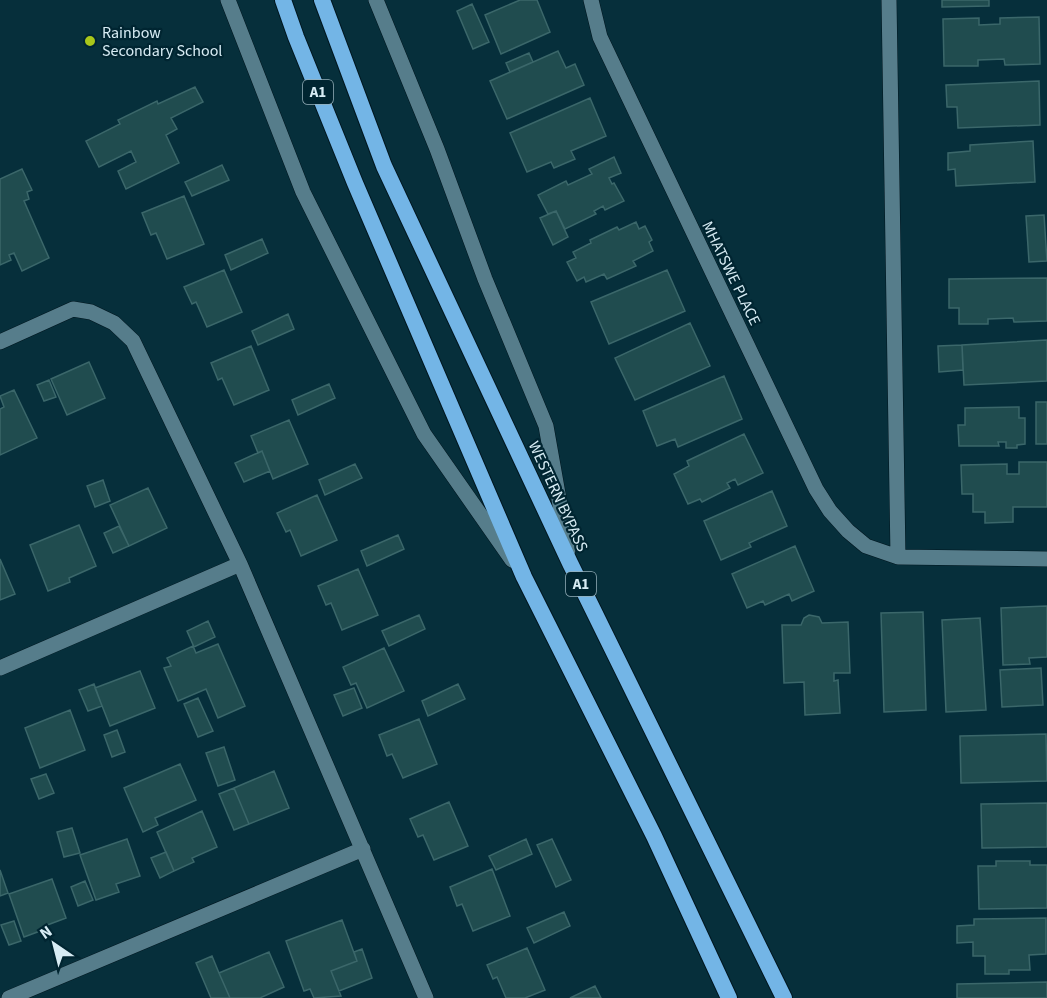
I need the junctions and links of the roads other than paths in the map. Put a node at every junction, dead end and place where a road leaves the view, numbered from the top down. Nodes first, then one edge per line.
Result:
1 (228, 0) edge
2 (283, 0) edge
3 (322, 0) edge
4 (376, 0) edge
5 (591, 0) edge
6 (889, 0) edge
7 (0, 342) edge
8 (898, 557) junction
9 (1047, 559) edge
10 (570, 562) junction
11 (240, 564) junction
12 (524, 577) junction
13 (0, 668) edge
14 (363, 849) junction
15 (9, 998) edge
16 (426, 998) edge
17 (729, 998) edge
18 (784, 998) edge

1 - 12 street
2 - 12 highway, A1
3 - 10 highway, WESTERN BYPASS / A1
4 - 10 street
5 - 8 street, MHATSWE PLACE
6 - 8 street
7 - 11 street
8 - 9 street
10 - 18 highway, WESTERN BYPASS / A1
11 - 13 street
11 - 14 street
12 - 17 highway, A1
14 - 15 street
14 - 16 street

